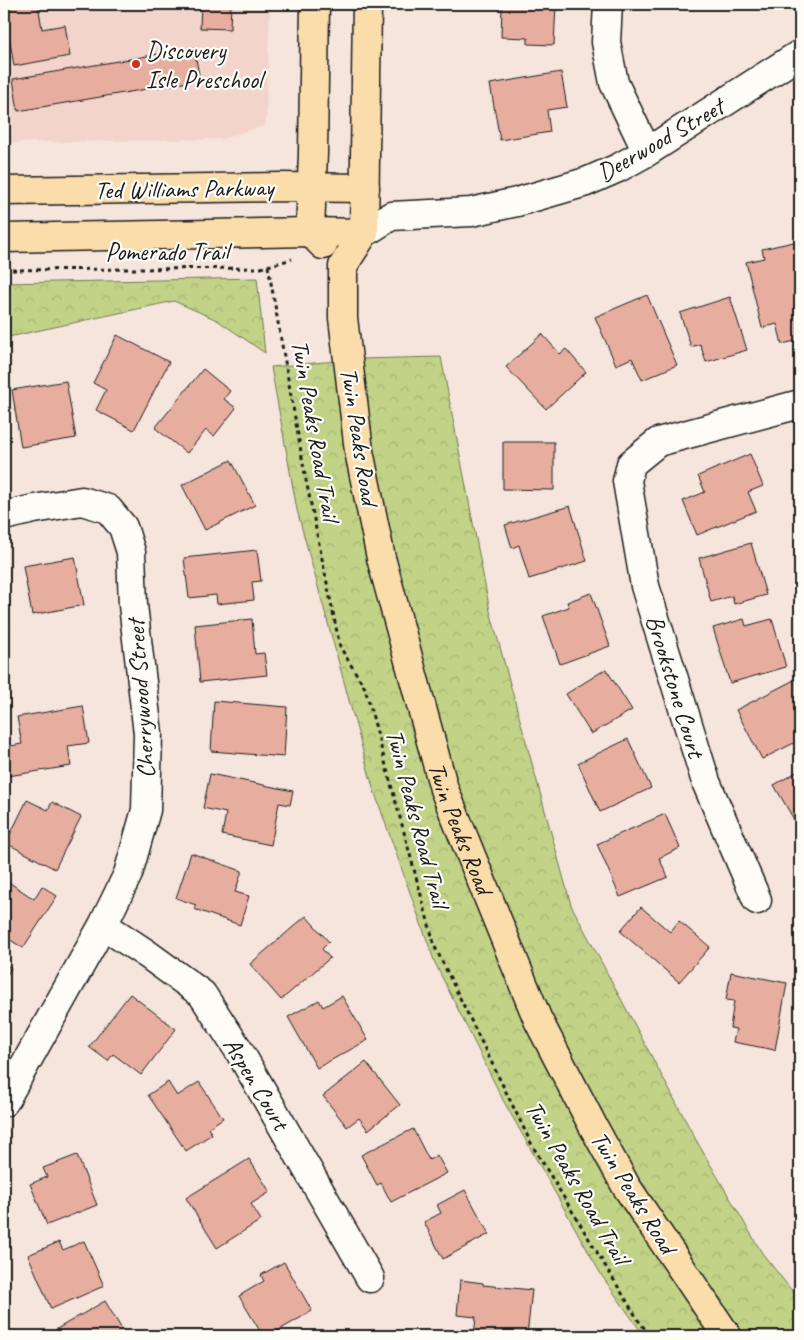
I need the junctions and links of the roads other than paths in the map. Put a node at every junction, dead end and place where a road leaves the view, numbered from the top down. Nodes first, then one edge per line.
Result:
1 (315, 4) edge
2 (367, 4) edge
3 (608, 4) edge
4 (800, 54) edge
5 (647, 152) junction
6 (312, 187) junction
7 (364, 188) junction
8 (4, 191) edge
9 (391, 216) junction
10 (364, 233) junction
11 (4, 238) edge
12 (327, 249) junction
13 (800, 404) edge
14 (4, 516) edge
15 (758, 900) dead end
16 (103, 925) junction
17 (4, 1102) edge
18 (370, 1278) dead end
19 (727, 1336) edge

1 - 6 main road, Twin Peaks Road
2 - 7 main road
3 - 5 street
4 - 5 street, Deerwood Street
5 - 9 street, Deerwood Street
6 - 7 main road, Ted Williams Parkway
6 - 8 main road, Ted Williams Parkway
6 - 12 main road, Twin Peaks Road
7 - 9 street
7 - 10 main road
9 - 10 street, Deerwood Street
10 - 12 main road, Ted Williams Parkway
10 - 12 main road
11 - 12 main road, Ted Williams Parkway
12 - 19 main road, Twin Peaks Road
13 - 15 street, Brookstone Court
14 - 16 street, Cherrywood Street
16 - 17 street, Cherrywood Street
16 - 18 street, Aspen Court

